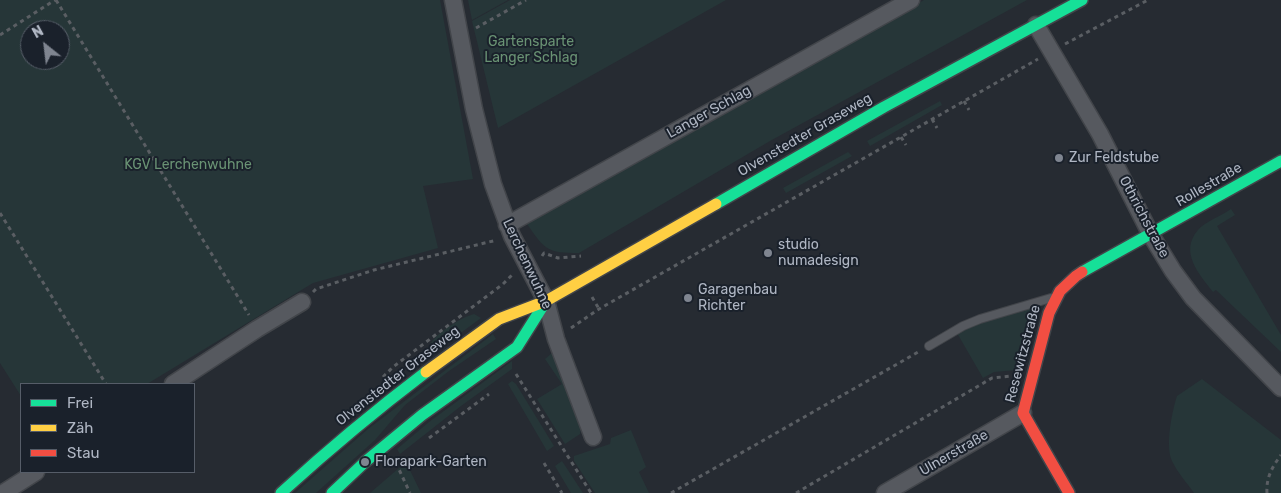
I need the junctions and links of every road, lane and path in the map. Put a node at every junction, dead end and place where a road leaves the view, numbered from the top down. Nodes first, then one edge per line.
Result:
1 (56, 0) edge
2 (453, 0) edge
3 (526, 0) edge
4 (911, 0) edge
5 (1082, 0) edge
6 (1148, 0) edge
7 (1036, 25) junction
8 (475, 29) dead end
9 (0, 35) edge
10 (1072, 40) dead end
11 (1031, 63) dead end
12 (964, 101) junction
13 (969, 110) dead end
14 (932, 119) junction
15 (937, 128) dead end
16 (901, 137) junction
17 (906, 145) dead end
18 (1281, 161) edge
19 (0, 213) edge
20 (509, 231) junction
21 (1151, 235) junction
22 (542, 256) dead end
23 (568, 258) dead end
24 (1055, 297) junction
25 (546, 301) junction
26 (302, 302) joint
27 (250, 318) dead end
28 (570, 329) dead end
29 (929, 346) joint
30 (1033, 373) junction
31 (508, 379) dead end
32 (105, 383) edge
33 (175, 383) edge
34 (972, 384) dead end
35 (974, 388) junction
36 (1281, 388) edge
37 (493, 391) dead end
38 (1022, 414) junction
39 (593, 437) dead end
40 (426, 441) dead end
41 (1281, 455) edge
42 (403, 458) dead end
43 (396, 463) junction
44 (544, 463) dead end
45 (389, 469) dead end
46 (34, 473) edge
47 (3, 493) edge
48 (281, 493) edge
49 (332, 493) edge
50 (410, 493) edge
51 (562, 493) edge
52 (591, 493) edge
53 (671, 493) edge
54 (796, 493) edge
55 (886, 493) edge
56 (1069, 493) edge
57 (1267, 493) edge

1 - 9 path
1 - 27 path
2 - 20 street, Lerchenwuhne
3 - 8 path
4 - 20 street, Langer Schlag
5 - 7 main road, Olvenstedter Graseweg
6 - 10 path
7 - 21 street, Othrichstraße
7 - 25 main road, Olvenstedter Graseweg
11 - 12 path
12 - 13 path
12 - 14 path
14 - 15 path
14 - 16 path
16 - 17 path
16 - 28 path
18 - 21 main road, Rollestraße
19 - 32 path
20 - 25 street, Lerchenwuhne
20 - 26 path
21 - 24 main road, Resewitzstraße
21 - 36 street, Othrichstraße
22 - 23 path
24 - 29 lane
24 - 30 main road, Resewitzstraße
25 - 39 street, Lerchenwuhne
25 - 48 main road, Olvenstedter Graseweg
25 - 49 main road, Olvenstedter Graseweg
26 - 33 street
29 - 53 path
30 - 35 path
30 - 38 main road, Resewitzstraße
31 - 52 path
34 - 35 path
35 - 54 path
37 - 40 path
38 - 55 street, Ulnerstraße
38 - 56 main road, Resewitzstraße
41 - 57 path
42 - 43 path
43 - 45 path
43 - 50 path
44 - 51 path
46 - 47 street

